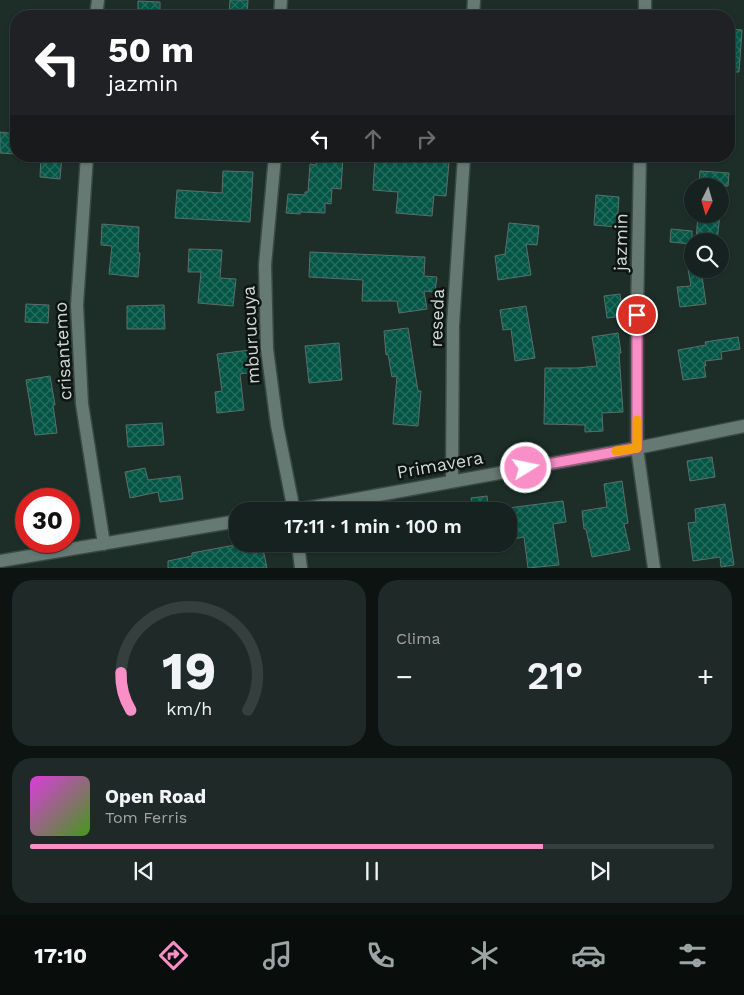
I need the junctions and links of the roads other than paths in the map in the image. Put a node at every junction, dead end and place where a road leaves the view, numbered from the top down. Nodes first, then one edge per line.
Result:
1 (87, 162) edge
2 (274, 162) edge
3 (464, 162) edge
4 (640, 162) edge
5 (744, 426) edge
6 (637, 448) junction
7 (452, 481) junction
8 (291, 502) edge
9 (341, 502) edge
10 (229, 522) edge
11 (104, 544) junction
12 (299, 552) edge
13 (0, 561) edge
14 (301, 568) edge
15 (654, 568) edge

1 - 11 street, crisantemo
2 - 8 street, mburucuya
3 - 7 street, reseda
4 - 6 street, jazmin
5 - 6 street, Primavera
6 - 7 street, Primavera
6 - 15 street, jazmin
7 - 9 street, Primavera
10 - 11 street
11 - 13 street
12 - 14 street

